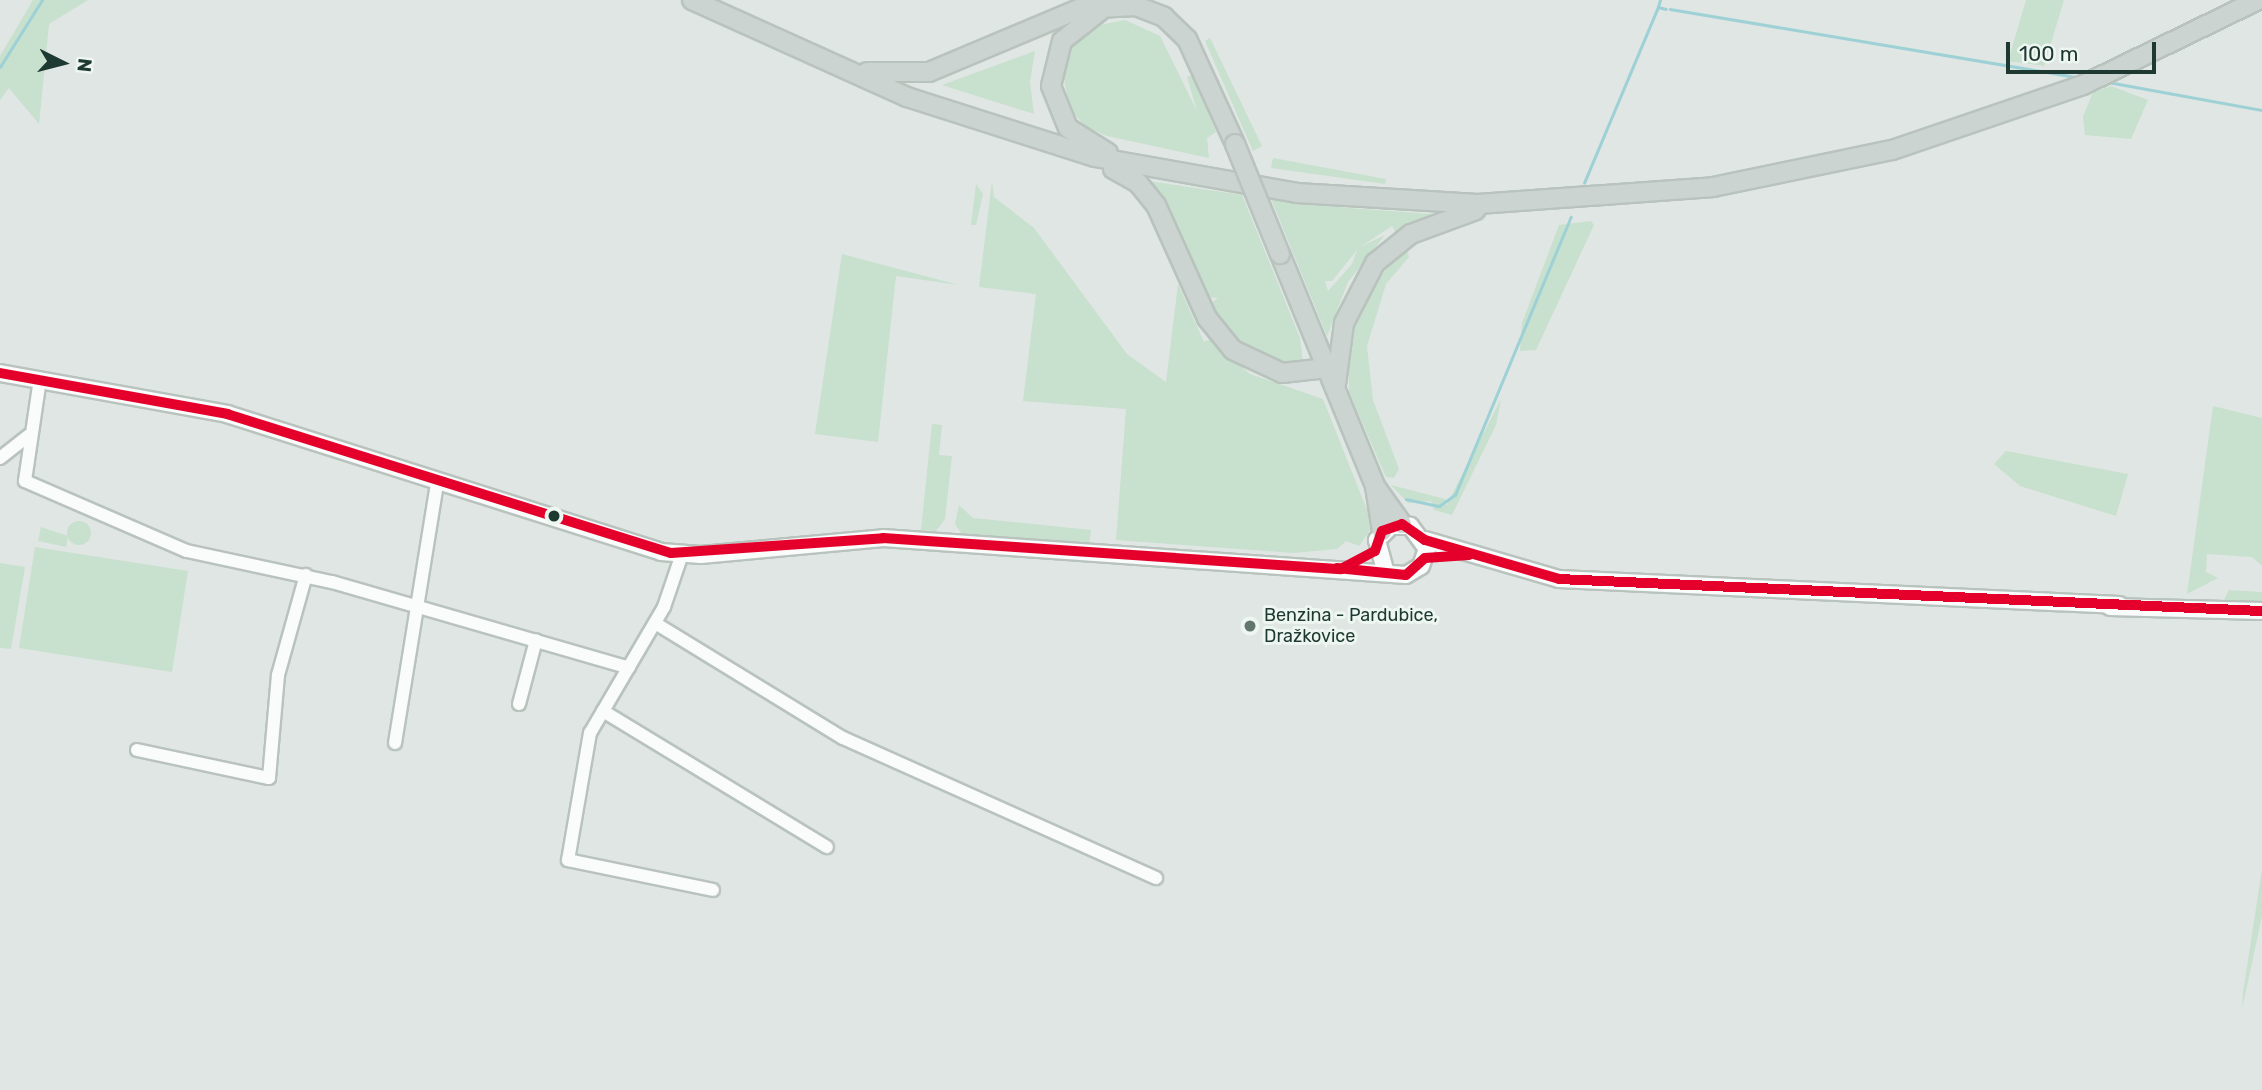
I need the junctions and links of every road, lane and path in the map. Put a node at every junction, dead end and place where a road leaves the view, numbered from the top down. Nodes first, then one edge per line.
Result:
1 (692, 0) edge
2 (2258, 0) edge
3 (1127, 5) junction
4 (822, 61) junction
5 (1068, 150) junction
6 (1147, 169) junction
7 (1490, 204) junction
8 (1327, 368) junction
9 (0, 373) edge
10 (40, 379) junction
11 (1335, 387) junction
12 (29, 436) junction
13 (0, 458) edge
14 (437, 483) junction
15 (1375, 486) junction
16 (1402, 524) junction
17 (1382, 531) junction
18 (1425, 540) junction
19 (1375, 551) junction
20 (1460, 552) junction
21 (682, 554) junction
22 (1425, 558) junction
23 (1340, 569) junction
24 (1385, 570) junction
25 (306, 575) junction
26 (2014, 600) junction
27 (415, 604) junction
28 (2119, 605) junction
29 (2262, 611) edge
30 (655, 623) junction
31 (536, 640) junction
32 (629, 668) junction
33 (519, 704) dead end
34 (603, 711) junction
35 (395, 743) dead end
36 (137, 750) dead end
37 (827, 847) dead end
38 (1156, 878) dead end
39 (713, 890) dead end

1 - 4 main road
2 - 7 main road
3 - 4 main road
3 - 6 main road
3 - 8 main road, bridge
4 - 5 main road
5 - 6 main road
5 - 8 main road
6 - 7 main road
7 - 11 main road
8 - 11 main road
9 - 10 main road
10 - 12 street
10 - 14 main road
11 - 15 main road
12 - 13 street
12 - 25 street
14 - 21 main road
14 - 27 street
15 - 16 main road
15 - 17 main road
16 - 17 main road
16 - 18 main road
17 - 19 main road
18 - 20 main road
18 - 22 main road
19 - 23 main road
19 - 24 main road
20 - 22 main road
20 - 26 main road
21 - 23 main road
21 - 30 street
22 - 24 main road
23 - 24 main road
25 - 27 street
25 - 36 street
26 - 28 main road
26 - 28 main road
27 - 31 street
27 - 35 street
28 - 29 main road
30 - 32 street
30 - 38 street
31 - 32 street
31 - 33 street
32 - 34 street
34 - 37 street
34 - 39 street

